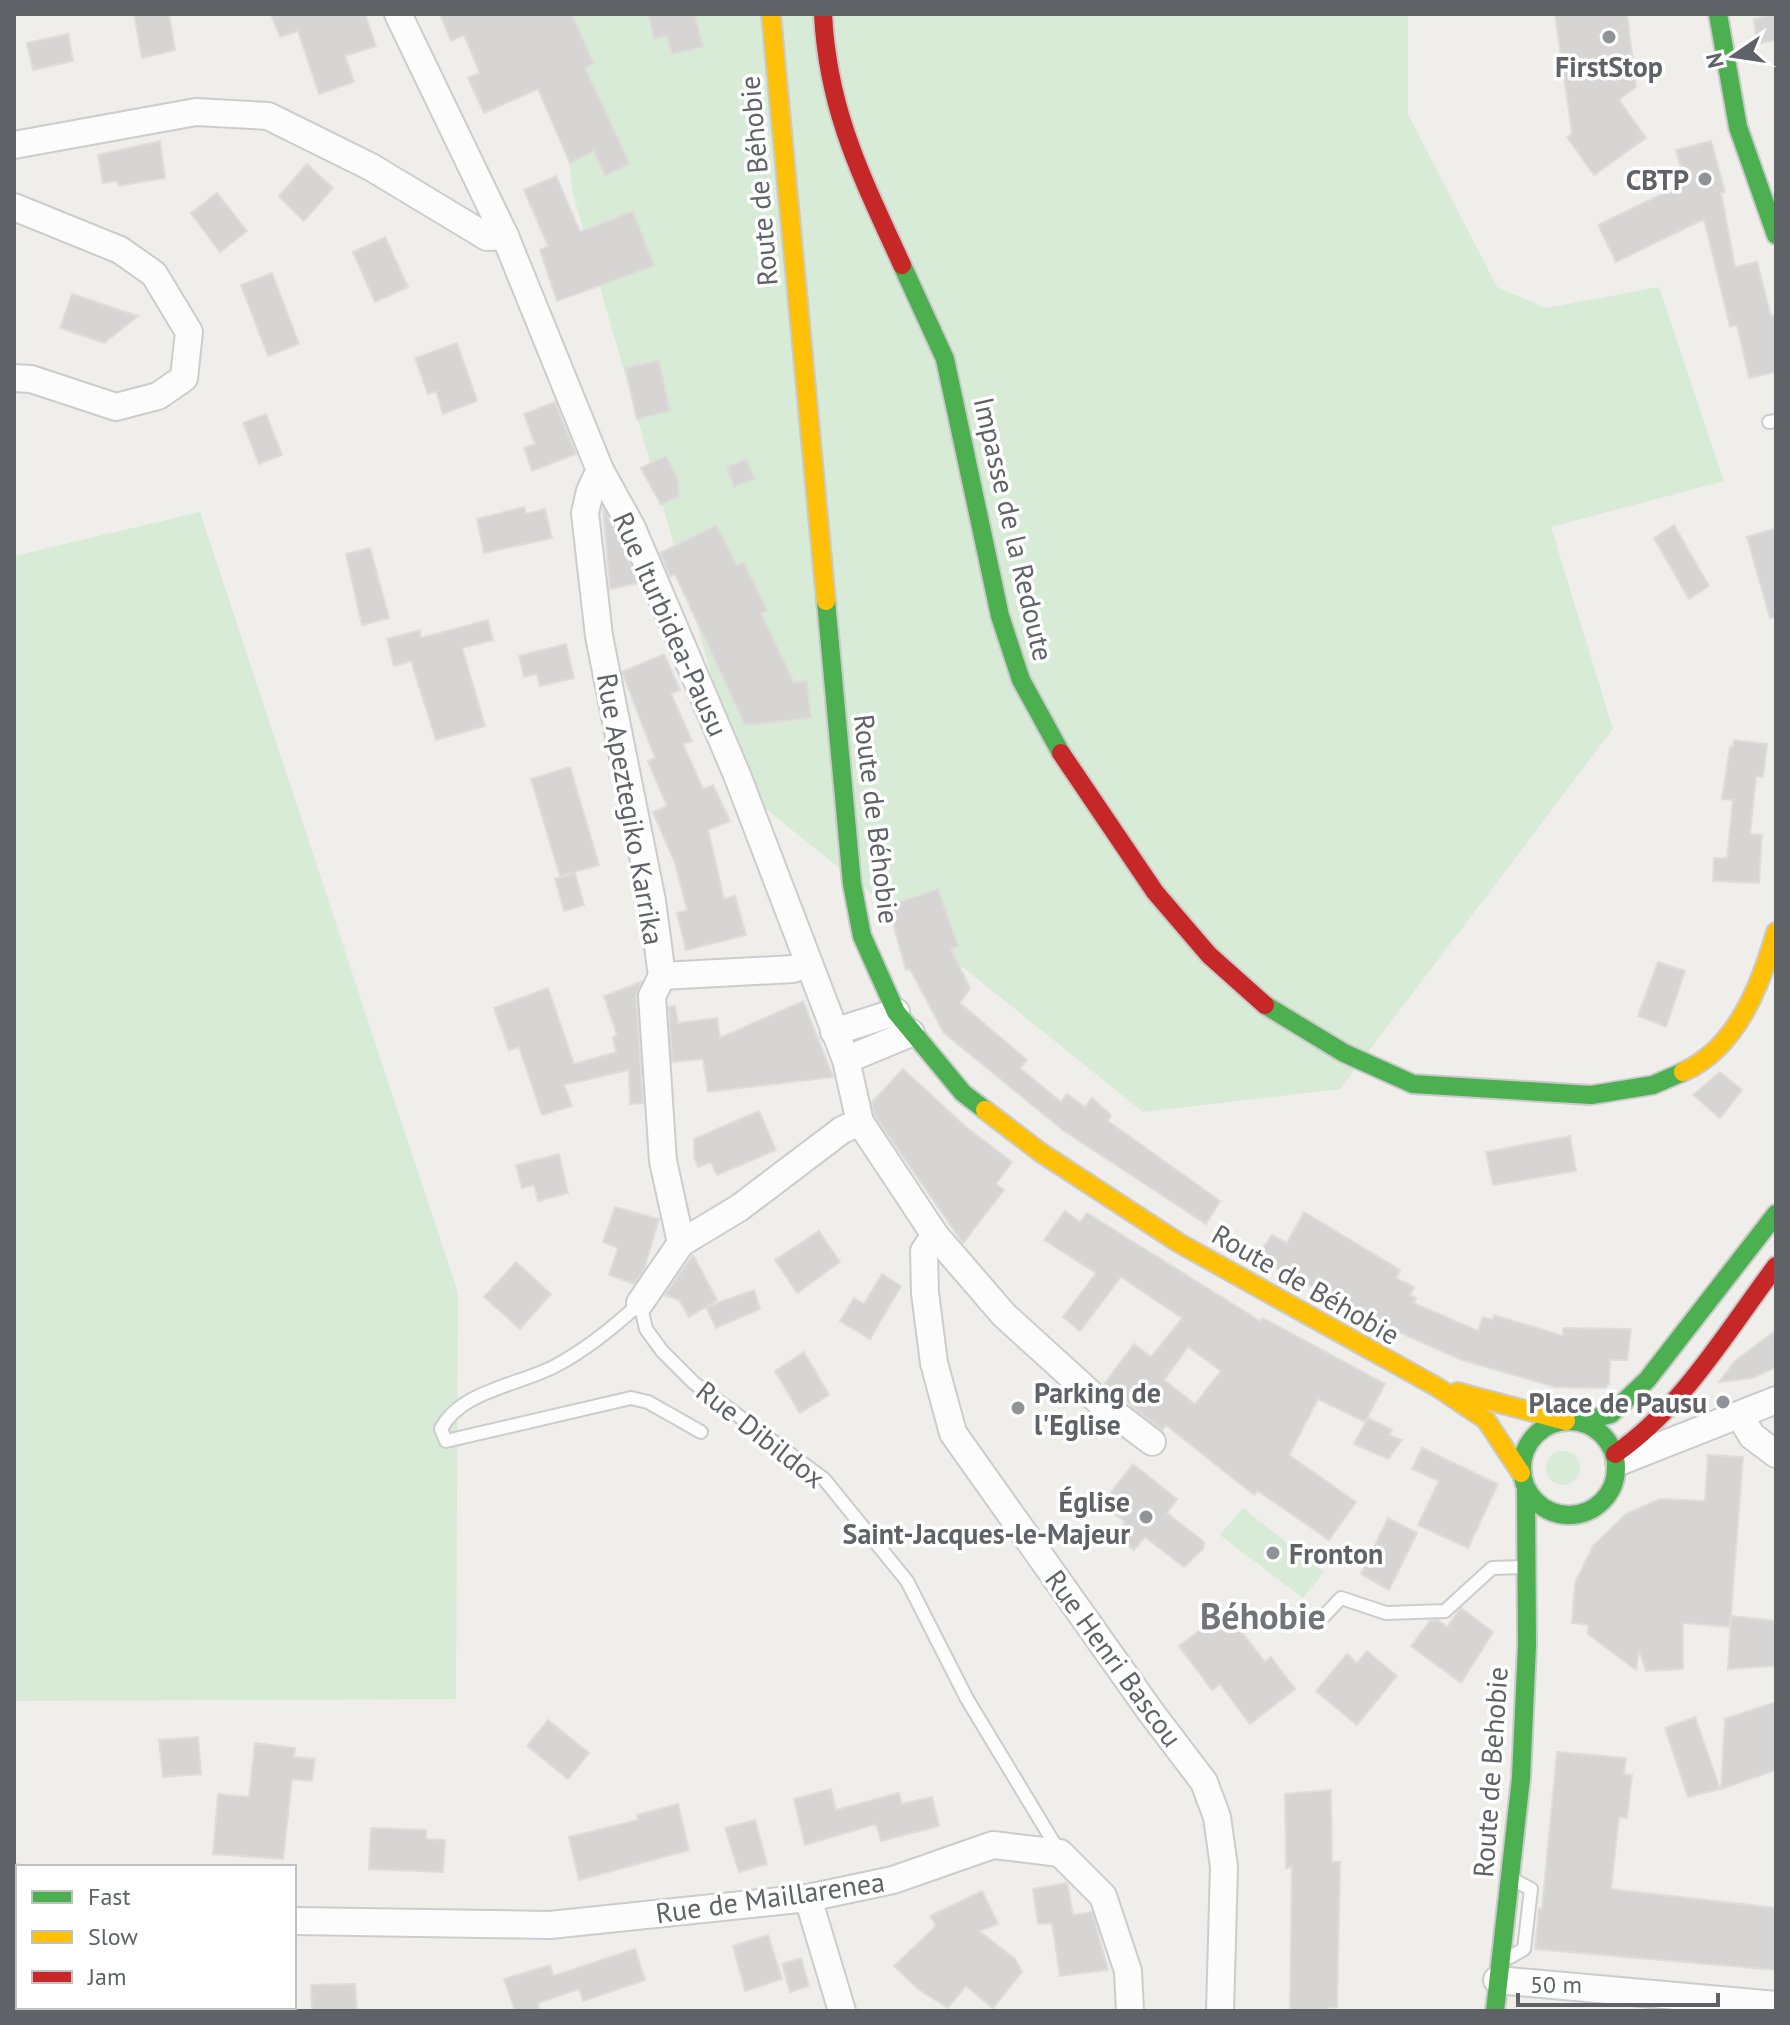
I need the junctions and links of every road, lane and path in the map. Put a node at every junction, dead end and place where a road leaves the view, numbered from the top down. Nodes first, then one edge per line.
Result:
1 (398, 14) edge
2 (771, 14) edge
3 (823, 14) edge
4 (1718, 14) edge
5 (14, 145) edge
6 (14, 207) edge
7 (1776, 235) edge
8 (505, 236) junction
9 (14, 378) edge
10 (600, 470) junction
11 (1776, 932) edge
12 (808, 964) junction
13 (662, 976) junction
14 (903, 1023) junction
15 (834, 1032) junction
16 (846, 1060) junction
17 (851, 1126) junction
18 (1776, 1214) edge
19 (935, 1235) junction
20 (681, 1243) junction
21 (1776, 1266) edge
22 (640, 1303) junction
23 (1437, 1387) junction
24 (1776, 1400) edge
25 (1740, 1416) junction
26 (1573, 1421) junction
27 (701, 1432) dead end
28 (1152, 1442) dead end
29 (1776, 1454) edge
30 (1615, 1458) junction
31 (1524, 1482) junction
32 (1585, 1513) junction
33 (1528, 1567) junction
34 (1324, 1616) dead end
35 (1060, 1853) junction
36 (808, 1898) junction
37 (296, 1921) edge
38 (1499, 1971) junction
39 (1776, 2005) edge
40 (1723, 2006) edge
41 (842, 2011) edge
42 (1130, 2011) edge
43 (1220, 2011) edge
44 (1495, 2011) edge

1 - 8 street, Rue Iturbidea-Pausu
2 - 14 main road, Route de Béhobie
3 - 11 main road, Impasse de la Redoute
4 - 7 main road
5 - 8 street
6 - 9 street
8 - 10 street, Rue Iturbidea-Pausu
10 - 12 street, Rue Iturbidea-Pausu
10 - 13 street, Rue Apeztegiko Karrika
12 - 13 street
12 - 15 street, Rue Iturbidea-Pausu
13 - 20 street, Rue Apeztegiko Karrika
14 - 15 street
14 - 16 street
14 - 23 main road, Route de Béhobie
15 - 16 street, Rue Iturbidea-Pausu
16 - 17 street, Rue Iturbidea-Pausu
17 - 19 street, Rue Iturbidea-Pausu
17 - 20 street
18 - 26 main road
19 - 28 street, Rue Iturbidea-Pausu
19 - 43 street, Rue Henri Bascou
20 - 22 street
21 - 30 main road
22 - 27 lane
22 - 35 lane, Rue Dibildox
23 - 26 main road, Route de Béhobie
23 - 31 main road, Route de Béhobie
24 - 25 street
25 - 29 street
25 - 30 street
26 - 30 main road
26 - 31 main road
30 - 32 main road
31 - 32 main road
31 - 33 main road, Route de Behobie
32 - 33 main road
33 - 34 lane
33 - 38 main road, Route de Behobie
35 - 36 street, Rue de Maillarenea
35 - 42 street
36 - 37 street, Rue de Maillarenea
36 - 41 street
38 - 40 street
38 - 44 main road, Route de Behobie
39 - 40 street

